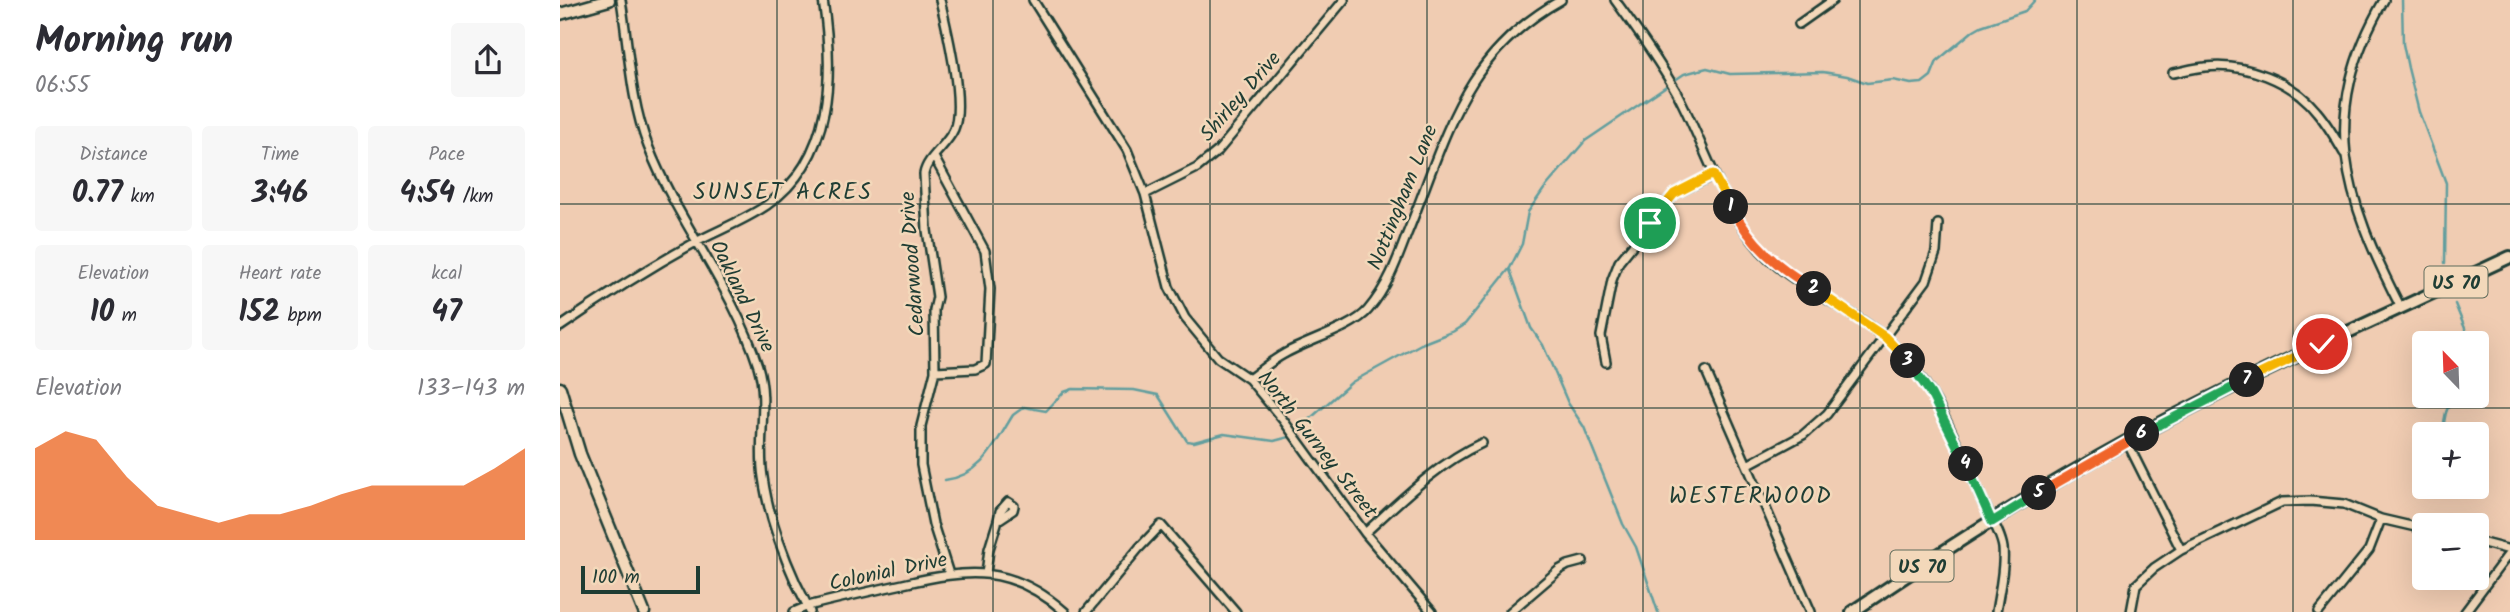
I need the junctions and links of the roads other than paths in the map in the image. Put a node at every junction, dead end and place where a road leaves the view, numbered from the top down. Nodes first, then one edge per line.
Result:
1 (609, 0) edge
2 (621, 0) edge
3 (823, 0) edge
4 (940, 0) edge
5 (1033, 0) edge
6 (1345, 0) edge
7 (1561, 0) edge
8 (1615, 0) edge
9 (1833, 0) edge
10 (2384, 0) edge
11 (560, 13) edge
12 (1799, 24) dead end
13 (2173, 73) dead end
14 (2344, 154) junction
15 (934, 157) junction
16 (1713, 174) junction
17 (1145, 194) junction
18 (1938, 224) dead end
19 (698, 242) junction
20 (2510, 257) edge
21 (2401, 308) junction
22 (560, 327) edge
23 (1885, 337) junction
24 (1606, 362) dead end
25 (934, 371) junction
26 (1706, 371) dead end
27 (1249, 379) junction
28 (560, 388) edge
29 (2127, 442) junction
30 (1482, 443) dead end
31 (1749, 464) junction
32 (2381, 519) junction
33 (998, 520) dead end
34 (1992, 522) junction
35 (2412, 526) edge
36 (1365, 533) junction
37 (2489, 545) edge
38 (2181, 550) junction
39 (2510, 551) edge
40 (1583, 561) dead end
41 (949, 574) junction
42 (986, 574) junction
43 (809, 609) edge
44 (644, 612) edge
45 (794, 612) edge
46 (1065, 612) edge
47 (1086, 612) edge
48 (1236, 612) edge
49 (1432, 612) edge
50 (1510, 612) edge
51 (1811, 612) edge
52 (1852, 612) edge
53 (1997, 612) edge
54 (2131, 612) edge
55 (2319, 612) edge
56 (2465, 612) edge

1 - 11 street
2 - 19 street, Oakland Drive
3 - 19 street
4 - 15 street, Cedarwood Drive
5 - 17 street, North Gurney Street
6 - 17 street, Shirley Drive
7 - 27 street, Nottingham Lane
8 - 16 street
9 - 12 street
10 - 14 street
13 - 14 street
14 - 21 street
15 - 25 street, Cedarwood Drive
15 - 25 street
16 - 23 street
16 - 24 street
17 - 27 street, North Gurney Street
18 - 23 street
19 - 22 street
19 - 43 street, Oakland Drive
20 - 21 main road, US 70
21 - 29 main road, US 70
23 - 31 street
23 - 34 street
25 - 41 street, Cedarwood Drive
26 - 31 street
27 - 36 street, North Gurney Street
28 - 44 street
29 - 34 main road, US 70
29 - 38 street
30 - 36 street
31 - 51 street
32 - 35 street
32 - 38 street
32 - 55 street
33 - 42 street
34 - 52 main road, US 70
34 - 53 street
36 - 49 street, North Gurney Street
37 - 39 street
38 - 54 street
39 - 56 street
40 - 50 street
41 - 42 street, Colonial Drive
41 - 43 street, Colonial Drive
42 - 46 street, Colonial Drive
43 - 45 street, Colonial Drive
47 - 48 street

